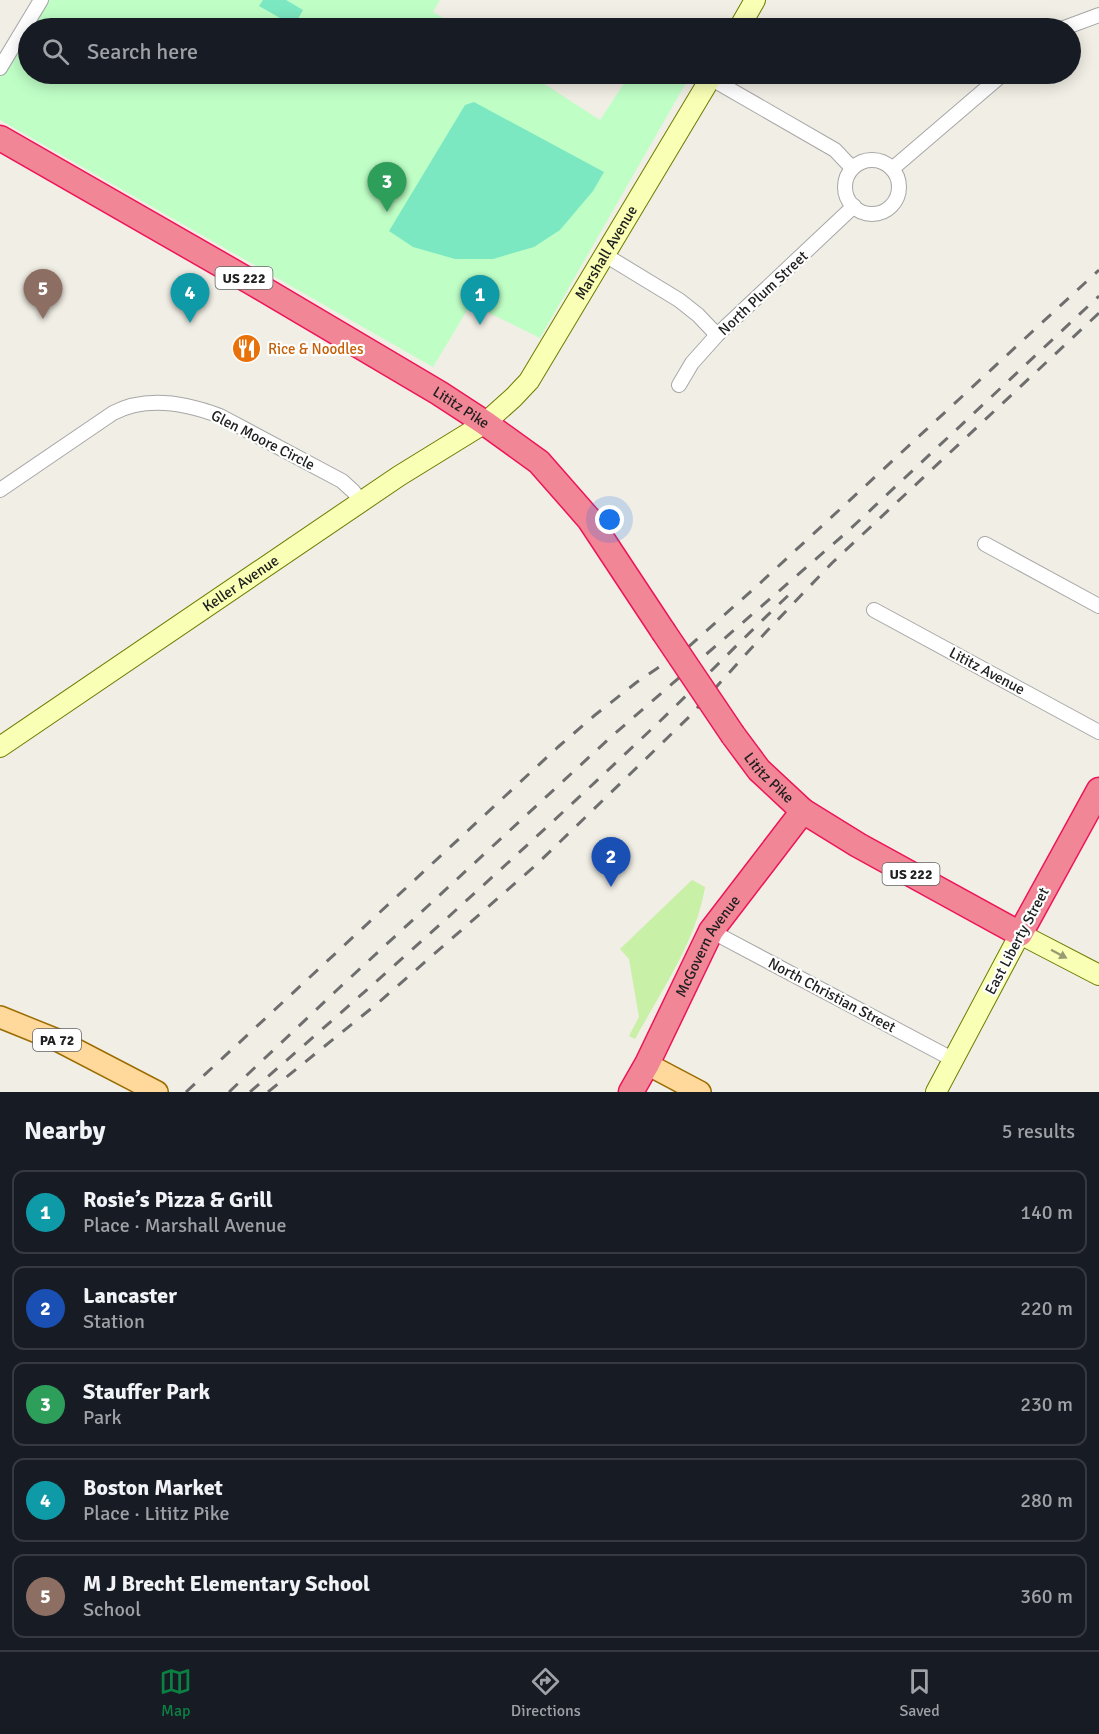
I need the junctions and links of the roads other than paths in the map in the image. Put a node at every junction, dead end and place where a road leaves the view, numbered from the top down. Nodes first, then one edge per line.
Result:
1 (41, 0) edge
2 (756, 0) edge
3 (1099, 15) edge
4 (30, 18) edge
5 (745, 18) edge
6 (1081, 22) edge
7 (18, 38) edge
8 (0, 68) edge
9 (706, 84) edge
10 (725, 84) edge
11 (991, 84) edge
12 (0, 138) edge
13 (852, 168) junction
14 (892, 169) junction
15 (854, 206) junction
16 (605, 255) junction
17 (717, 335) junction
18 (679, 385) dead end
19 (485, 423) junction
20 (0, 490) edge
21 (361, 501) junction
22 (985, 544) dead end
23 (1099, 606) edge
24 (874, 610) dead end
25 (1099, 732) edge
26 (0, 747) edge
27 (1099, 790) edge
28 (803, 811) junction
29 (711, 931) junction
30 (1020, 933) junction
31 (1099, 975) edge
32 (0, 1017) edge
33 (954, 1060) junction
34 (646, 1064) junction
35 (157, 1092) edge
36 (631, 1092) edge
37 (700, 1092) edge
38 (936, 1092) edge

1 - 4 street
2 - 5 main road
3 - 6 street
7 - 8 street
9 - 16 main road, Marshall Avenue
10 - 13 street
11 - 14 street
12 - 19 highway, Lititz Pike / US 222
13 - 14 street
13 - 15 street
14 - 15 street
15 - 17 street, North Plum Street
16 - 17 street
16 - 19 main road, Marshall Avenue
17 - 18 street, North Plum Street
19 - 21 main road, Keller Avenue
19 - 28 highway, Lititz Pike / US 222, bridge
20 - 21 street, Glen Moore Circle
21 - 26 main road, Keller Avenue
22 - 23 street
24 - 25 street, Lititz Avenue
27 - 30 highway, East Liberty Street
28 - 29 highway, McGovern Avenue
28 - 30 highway, US 222
29 - 33 street, North Christian Street
29 - 34 highway, McGovern Avenue
30 -> 31 main road
30 - 33 main road, East Liberty Street
32 - 35 main road, PA 72
33 - 38 main road, East Liberty Street
34 - 36 highway, McGovern Avenue
34 - 37 main road

